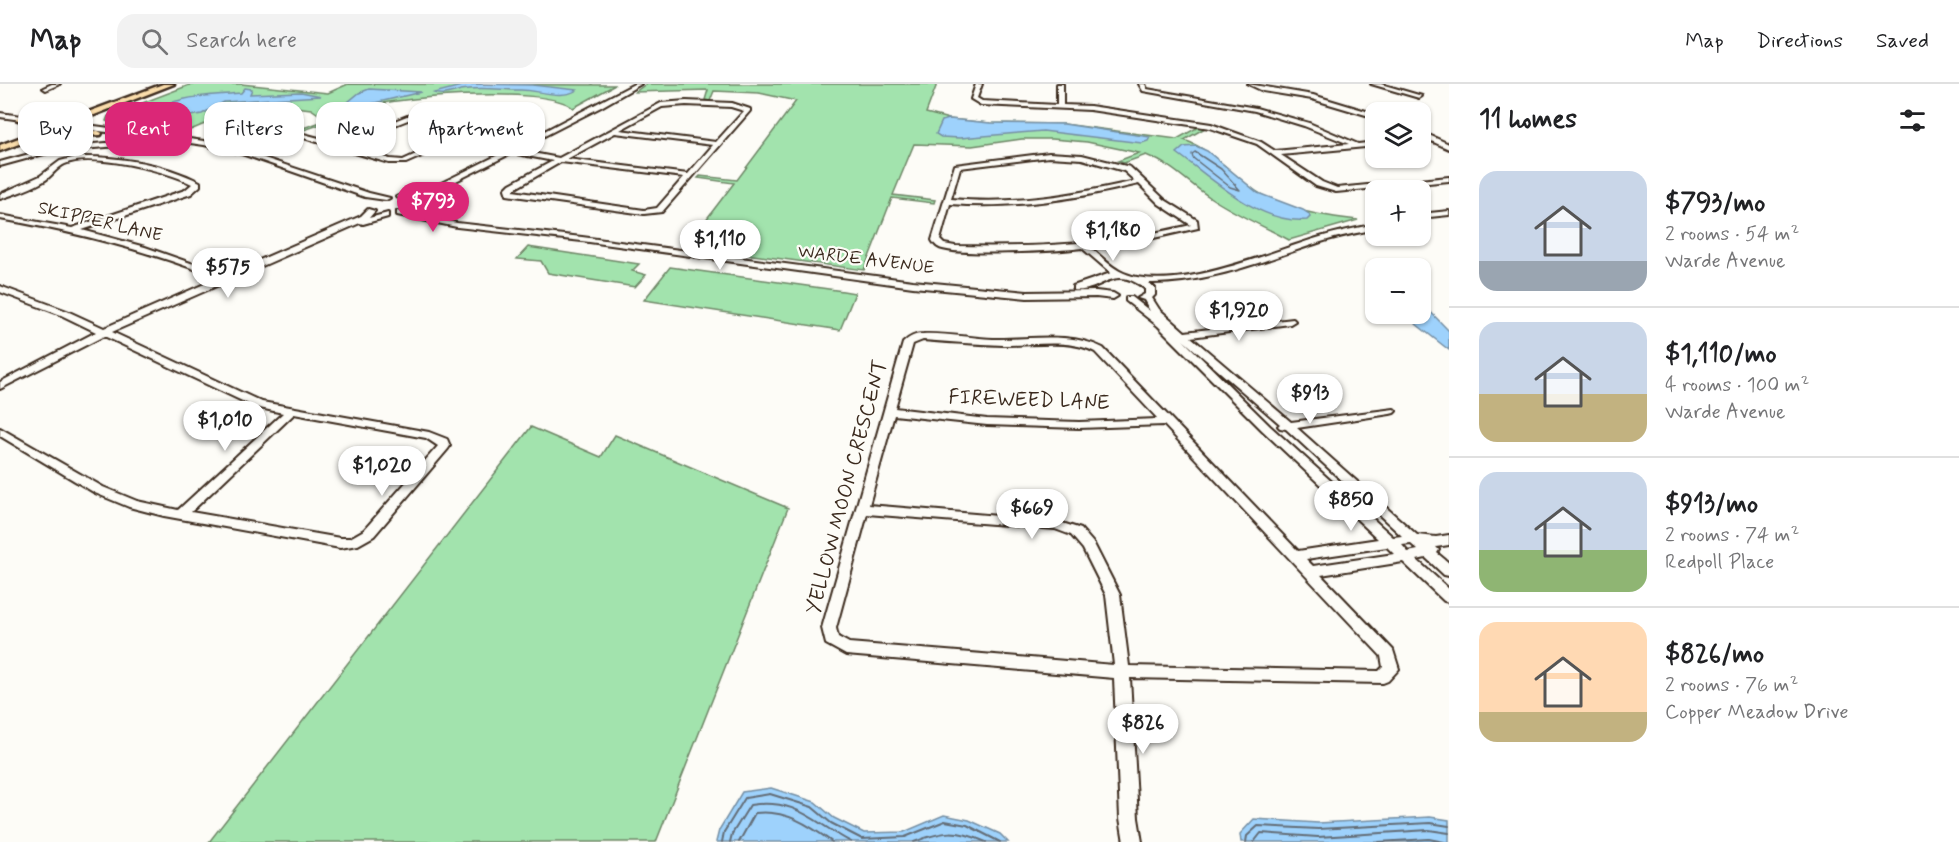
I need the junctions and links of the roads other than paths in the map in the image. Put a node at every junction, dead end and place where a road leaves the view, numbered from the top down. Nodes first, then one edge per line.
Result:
1 (57, 84) edge
2 (154, 84) edge
3 (170, 84) edge
4 (625, 84) edge
5 (638, 84) edge
6 (979, 84) edge
7 (1060, 84) edge
8 (1142, 84) edge
9 (1374, 84) edge
10 (1255, 86) edge
11 (46, 88) dead end
12 (1419, 96) dead end
13 (1249, 101) dead end
14 (122, 102) edge
15 (1060, 105) junction
16 (1241, 105) junction
17 (94, 106) joint
18 (1365, 111) edge
19 (105, 113) edge
20 (0, 115) edge
21 (0, 120) edge
22 (14, 125) junction
23 (18, 125) edge
24 (18, 125) edge
25 (105, 128) edge
26 (545, 128) edge
27 (614, 131) junction
28 (93, 133) edge
29 (18, 134) edge
30 (98, 134) junction
31 (105, 134) edge
32 (545, 134) edge
33 (1431, 134) edge
34 (1431, 138) edge
35 (0, 140) edge
36 (18, 140) edge
37 (1431, 142) edge
38 (192, 143) edge
39 (1446, 143) edge
40 (718, 144) junction
41 (105, 145) edge
42 (1356, 145) junction
43 (1365, 145) edge
44 (192, 146) edge
45 (0, 148) edge
46 (1275, 153) junction
47 (545, 154) edge
48 (545, 155) edge
49 (377, 156) edge
50 (417, 156) edge
51 (484, 156) edge
52 (495, 156) edge
53 (563, 159) junction
54 (0, 164) edge
55 (690, 176) junction
56 (1449, 178) edge
57 (1139, 182) junction
58 (0, 197) edge
59 (400, 197) junction
60 (386, 198) junction
61 (946, 201) junction
62 (414, 203) junction
63 (371, 208) junction
64 (400, 213) junction
65 (1449, 213) edge
66 (385, 215) junction
67 (1431, 215) edge
68 (0, 217) edge
69 (467, 225) junction
70 (1365, 229) edge
71 (72, 231) junction
72 (1081, 247) junction
73 (1230, 270) junction
74 (1124, 276) junction
75 (225, 278) junction
76 (1101, 280) junction
77 (1138, 280) junction
78 (0, 289) edge
79 (976, 290) junction
80 (1149, 295) junction
81 (1113, 296) junction
82 (1129, 299) junction
83 (1290, 321) dead end
84 (108, 334) junction
85 (1184, 335) junction
86 (0, 386) edge
87 (889, 411) junction
88 (1390, 411) dead end
89 (290, 412) junction
90 (1167, 422) junction
91 (1289, 426) junction
92 (1266, 428) junction
93 (0, 431) edge
94 (862, 509) junction
95 (181, 515) junction
96 (1414, 539) junction
97 (1390, 543) junction
98 (1438, 545) edge
99 (1293, 556) junction
100 (1406, 557) junction
101 (1449, 571) edge
102 (1308, 572) junction
103 (1449, 597) edge
104 (1122, 672) junction
105 (1133, 842) edge

1 - 11 street
2 - 17 main road
3 - 14 main road
4 - 26 street
5 - 32 street
6 - 15 street
7 - 15 street
8 - 16 street
9 - 12 street
10 - 18 street
13 - 16 street
15 - 46 street
16 - 42 street
17 - 22 main road
19 - 25 main road
20 - 22 street
21 - 22 street
22 - 23 street
22 - 24 street
22 - 35 main road
27 - 40 street
27 - 40 street
27 - 53 street
28 - 30 street
29 - 35 main road
30 - 31 street
30 - 45 main road
33 - 39 street
34 - 39 street
36 - 45 main road
37 - 39 street
38 - 60 street
40 - 55 street
41 - 54 street
42 - 43 street
42 - 46 street
44 - 63 street
46 - 56 street
47 - 53 street
48 - 53 street
49 - 50 street
51 - 59 street
52 - 62 street
53 - 55 street
53 - 55 street
57 - 61 street
57 - 61 street
57 - 72 street
58 - 71 street
59 - 60 street
59 - 62 street, WARDE AVENUE
60 - 63 street
61 - 72 street
62 - 64 street
62 - 69 street, WARDE AVENUE
63 - 66 street
63 - 75 street
64 - 66 street
64 - 69 street, WARDE AVENUE
65 - 67 street
66 - 84 street
68 - 71 street, SKIPPER LANE
69 - 79 street, WARDE AVENUE
70 - 73 street
71 - 75 street, SKIPPER LANE
72 - 74 street
72 - 76 street
73 - 77 street
73 - 80 street
74 - 76 street, WARDE AVENUE
74 - 77 street
75 - 84 street
76 - 79 street, WARDE AVENUE
76 - 81 street
77 - 80 street
78 - 84 street
79 - 81 street, WARDE AVENUE
80 - 82 street
80 - 85 street
81 - 82 street, WARDE AVENUE
82 - 92 street
83 - 85 street
84 - 86 street
84 - 89 street
85 - 91 street
87 - 90 street, FIREWEED LANE
87 - 90 street, YELLOW MOON CRESCENT
87 - 94 street, YELLOW MOON CRESCENT
88 - 91 street
89 - 95 street
89 - 95 street
90 - 99 street, YELLOW MOON CRESCENT
91 - 92 street
91 - 96 street
92 - 97 street
93 - 95 street
94 - 104 street
94 - 104 street, YELLOW MOON CRESCENT
96 - 97 street
96 - 98 street
97 - 99 street
97 - 100 street
98 - 100 street
98 - 101 street
99 - 102 street, YELLOW MOON CRESCENT
100 - 102 street
100 - 103 street
102 - 104 street, YELLOW MOON CRESCENT
104 - 105 street

